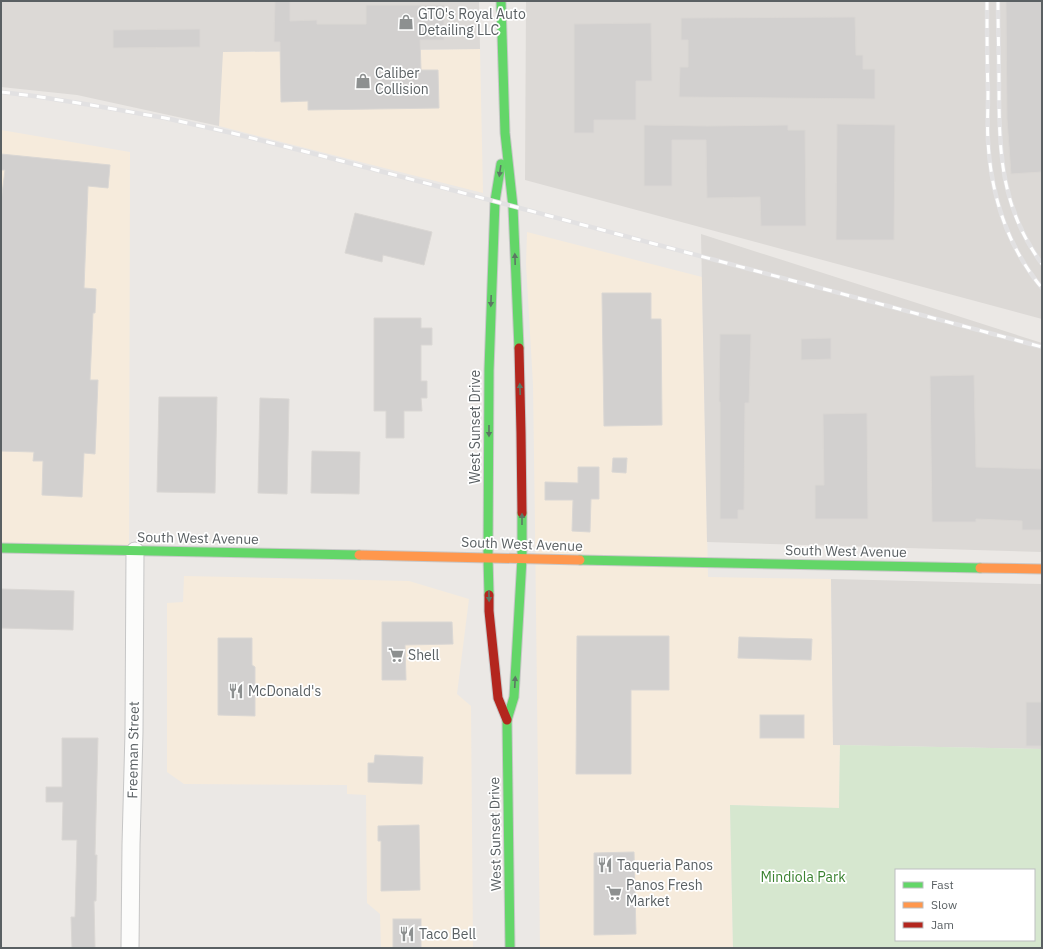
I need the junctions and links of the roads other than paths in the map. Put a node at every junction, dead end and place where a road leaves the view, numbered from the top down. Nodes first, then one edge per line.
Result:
1 (502, 1) edge
2 (505, 133) junction
3 (1, 548) edge
4 (135, 551) junction
5 (488, 557) junction
6 (522, 558) junction
7 (1042, 569) edge
8 (507, 720) junction
9 (130, 948) edge
10 (510, 948) edge

1 - 2 main road, West Sunset Drive
2 -> 5 main road, West Sunset Drive
6 -> 2 main road, West Sunset Drive
3 - 4 main road, South West Avenue
4 - 5 main road, South West Avenue
4 - 9 street, Freeman Street
5 - 6 main road, South West Avenue
5 -> 8 main road, West Sunset Drive
6 - 7 main road, South West Avenue
8 -> 6 main road, West Sunset Drive
8 - 10 main road, West Sunset Drive

